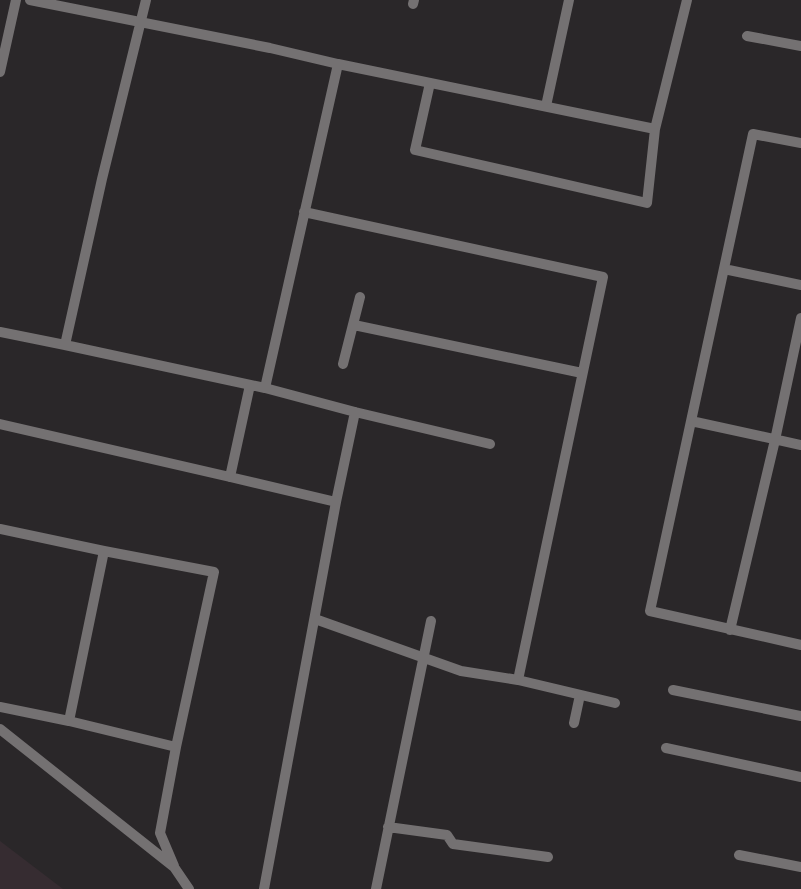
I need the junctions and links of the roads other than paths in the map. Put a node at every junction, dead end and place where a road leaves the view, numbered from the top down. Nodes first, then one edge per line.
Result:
1 (16, 0) edge
2 (30, 0) edge
3 (146, 0) edge
4 (569, 0) edge
5 (687, 0) edge
6 (141, 22) junction
7 (747, 36) dead end
8 (801, 46) edge
9 (338, 64) junction
10 (0, 72) edge
11 (430, 83) junction
12 (546, 106) junction
13 (656, 128) junction
14 (801, 143) edge
15 (304, 212) junction
16 (724, 269) junction
17 (801, 285) edge
18 (360, 297) dead end
19 (801, 318) edge
20 (354, 325) junction
21 (0, 332) edge
22 (64, 345) junction
23 (343, 364) dead end
24 (582, 373) junction
25 (250, 385) junction
26 (264, 388) junction
27 (355, 412) junction
28 (691, 421) junction
29 (0, 424) edge
30 (775, 440) junction
31 (490, 444) dead end
32 (801, 445) edge
33 (230, 476) junction
34 (336, 502) junction
35 (0, 529) edge
36 (104, 551) junction
37 (315, 619) junction
38 (431, 621) dead end
39 (730, 630) junction
40 (801, 645) edge
41 (423, 657) junction
42 (518, 680) junction
43 (673, 690) dead end
44 (580, 695) junction
45 (615, 703) dead end
46 (0, 707) edge
47 (801, 716) edge
48 (69, 721) junction
49 (574, 723) dead end
50 (0, 729) edge
51 (176, 746) junction
52 (666, 748) dead end
53 (801, 777) edge
54 (388, 827) junction
55 (739, 855) dead end
56 (548, 857) dead end
57 (174, 867) junction
58 (801, 867) edge
59 (189, 889) edge
60 (264, 889) edge
61 (376, 889) edge

1 - 10 street
2 - 6 street
3 - 6 street
4 - 12 street
5 - 13 street
6 - 9 street
6 - 22 street
7 - 8 street
9 - 11 street
9 - 15 street
11 - 12 street
11 - 13 street
12 - 13 street
14 - 16 street
15 - 24 street
15 - 26 street
16 - 17 street
16 - 28 street
18 - 20 street
19 - 30 street
20 - 23 street
20 - 24 street
21 - 22 street
22 - 25 street
24 - 42 street
25 - 26 street
25 - 33 street
26 - 27 street
27 - 31 street
27 - 34 street
28 - 30 street
28 - 39 street
29 - 33 street
30 - 32 street
30 - 39 street
33 - 34 street
34 - 37 street
35 - 36 street
36 - 48 street
36 - 51 street
37 - 41 street
37 - 60 street
38 - 41 street
39 - 40 street
41 - 42 street
41 - 54 street
42 - 44 street
43 - 47 street
44 - 45 street
44 - 49 street
46 - 48 street
48 - 51 street
50 - 57 street
51 - 57 street
52 - 53 street
54 - 56 street
54 - 61 street
55 - 58 street
57 - 59 street

